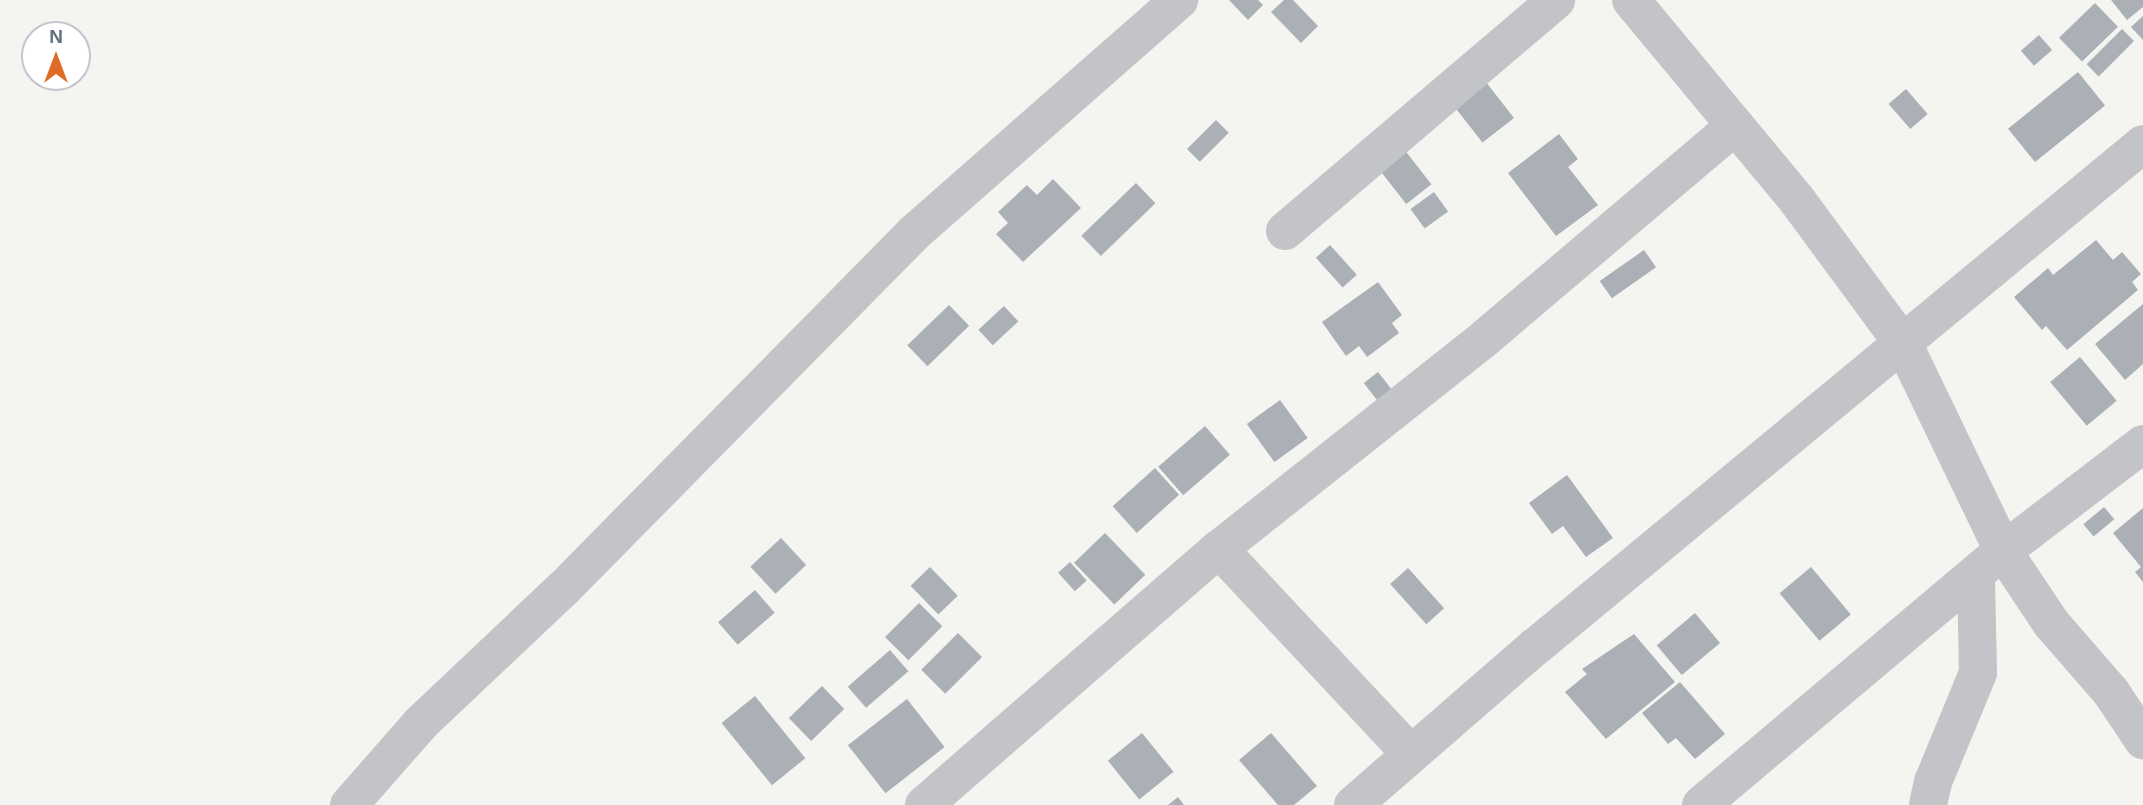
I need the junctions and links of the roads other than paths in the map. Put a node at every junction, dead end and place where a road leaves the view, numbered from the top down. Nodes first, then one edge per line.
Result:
1 (1179, 0) edge
2 (1556, 0) edge
3 (1631, 0) edge
4 (1735, 126) junction
5 (2143, 144) edge
6 (1286, 231) dead end
7 (1904, 345) junction
8 (2143, 444) edge
9 (1219, 549) junction
10 (1989, 563) junction
11 (2143, 740) edge
12 (1411, 754) junction
13 (349, 805) edge
14 (924, 805) edge
15 (1353, 805) edge
16 (1701, 805) edge
17 (1928, 805) edge

1 - 13 street
2 - 6 street
3 - 4 street
4 - 7 street
4 - 9 street
5 - 7 street
7 - 10 street
7 - 12 street
8 - 10 street
9 - 12 street
9 - 14 street
10 - 11 street
10 - 16 street
10 - 17 street
12 - 15 street

